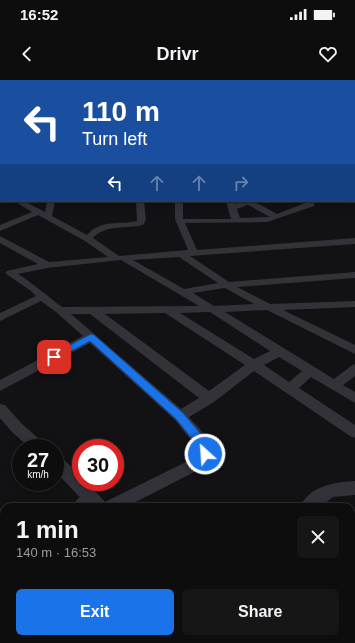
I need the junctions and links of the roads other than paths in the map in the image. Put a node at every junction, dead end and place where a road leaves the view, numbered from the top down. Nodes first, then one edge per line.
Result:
1 (346, 80) edge
2 (355, 80) edge
3 (20, 202) edge
4 (51, 202) edge
5 (140, 202) edge
6 (179, 202) edge
7 (250, 202) edge
8 (312, 204) dead end
9 (232, 205) edge
10 (39, 212) junction
11 (48, 216) junction
12 (277, 217) junction
13 (236, 220) junction
14 (180, 221) junction
15 (0, 228) edge
16 (0, 239) edge
17 (88, 239) junction
18 (355, 241) edge
19 (194, 253) junction
20 (181, 254) junction
21 (120, 259) junction
22 (47, 265) junction
23 (5, 273) edge
24 (355, 275) edge
25 (226, 285) junction
26 (182, 292) junction
27 (42, 297) junction
28 (355, 304) edge
29 (268, 308) junction
30 (166, 309) junction
31 (212, 309) junction
32 (60, 310) junction
33 (93, 311) junction
34 (0, 317) edge
35 (91, 337) junction
36 (355, 350) edge
37 (280, 352) junction
38 (254, 365) junction
39 (355, 369) edge
40 (311, 370) junction
41 (334, 385) junction
42 (0, 386) edge
43 (290, 389) junction
44 (209, 398) junction
45 (355, 398) edge
46 (0, 409) edge
47 (180, 416) junction
48 (355, 432) edge
49 (30, 439) edge
50 (64, 470) edge
51 (355, 488) edge
52 (89, 494) junction
53 (80, 503) edge
54 (96, 503) edge
55 (118, 503) edge
56 (313, 503) edge

1 - 2 main road
3 - 10 street
4 - 11 street
5 - 17 street
6 - 14 street
7 - 9 street
7 - 12 street
8 - 12 street
9 - 13 street
10 - 11 street
10 - 15 street
11 - 17 street
12 - 13 street
13 - 14 street
14 - 19 street
16 - 22 street
17 - 21 street
18 - 19 street
19 - 20 street
20 - 21 street
20 - 25 street
21 - 22 street
21 - 26 street
22 - 23 street
23 - 27 street
24 - 25 street
25 - 26 street
25 - 29 street
26 - 31 street
27 - 32 street
27 - 34 street
28 - 29 street
29 - 31 street
29 - 36 street
30 - 31 street
30 - 33 street
30 - 38 street
31 - 37 street
32 - 33 street
32 - 35 street
33 - 44 street
35 - 42 street
35 - 47 street
37 - 38 street
37 - 40 street
38 - 43 street
38 - 44 street
39 - 41 street
40 - 41 street
40 - 43 street
41 - 45 street
43 - 48 street
44 - 47 street
46 - 49 street
47 - 55 street
50 - 52 street
51 - 56 street
52 - 53 lane
52 - 54 street

